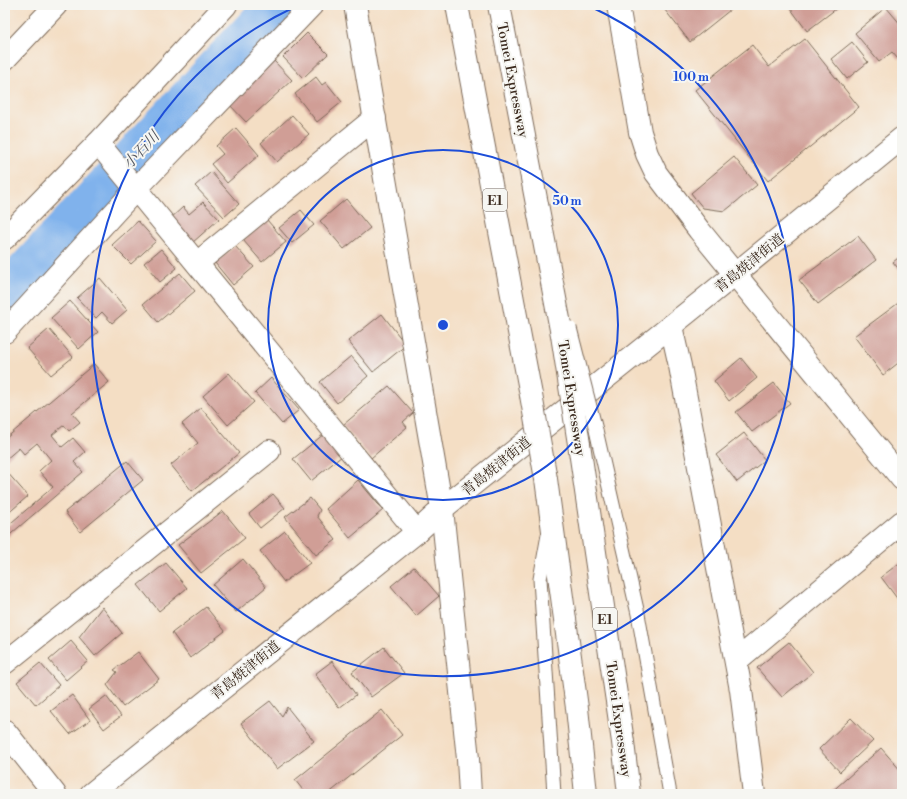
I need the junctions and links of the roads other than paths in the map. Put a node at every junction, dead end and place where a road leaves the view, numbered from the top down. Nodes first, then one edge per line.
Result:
1 (56, 5) edge
2 (226, 5) edge
3 (312, 5) edge
4 (355, 5) edge
5 (457, 5) edge
6 (499, 5) edge
7 (618, 5) edge
8 (5, 59) edge
9 (375, 118) junction
10 (902, 138) edge
11 (98, 143) junction
12 (136, 189) junction
13 (7, 230) edge
14 (197, 263) junction
15 (736, 274) junction
16 (671, 326) junction
17 (5, 332) edge
18 (566, 332) junction
19 (269, 451) dead end
20 (902, 479) edge
21 (442, 509) junction
22 (551, 516) junction
23 (902, 522) edge
24 (417, 532) junction
25 (736, 661) junction
26 (5, 663) edge
27 (5, 731) edge
28 (55, 794) edge
29 (91, 794) edge
30 (470, 794) edge
31 (554, 794) edge
32 (586, 794) edge
33 (629, 794) edge
34 (670, 794) edge
35 (754, 794) edge

1 - 8 main road
2 - 11 main road
3 - 12 main road
4 - 9 main road
5 - 22 main road, E1, bridge
6 - 18 main road, Tomei Expressway / E1
7 - 15 main road
9 - 14 main road
9 - 21 main road
10 - 15 main road, 青島焼津街道
11 - 12 main road
11 - 13 main road
12 - 14 main road
12 - 17 main road
14 - 24 main road
15 - 16 main road, 青島焼津街道
15 - 20 main road
16 - 21 main road, 青島焼津街道
16 - 25 main road
18 - 33 main road, Tomei Expressway / E1, bridge
18 - 34 lane, bridge
19 - 26 main road
21 - 24 main road, 青島焼津街道
21 - 30 main road
22 - 31 lane
22 - 32 main road, E1
23 - 25 main road
24 - 29 main road, 青島焼津街道
25 - 35 main road
27 - 28 main road

